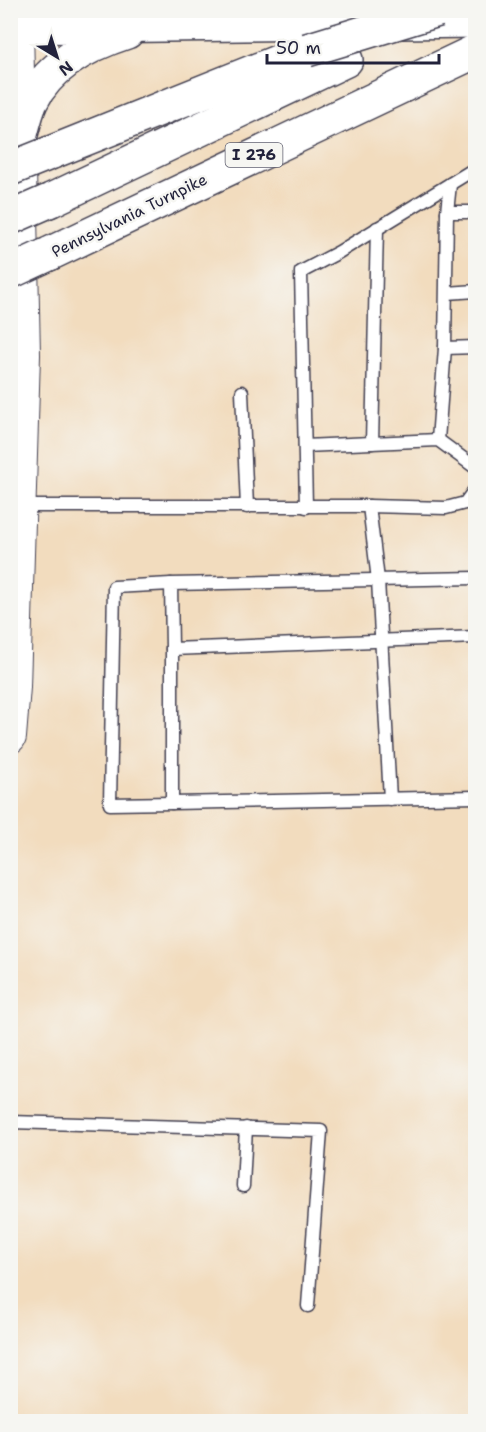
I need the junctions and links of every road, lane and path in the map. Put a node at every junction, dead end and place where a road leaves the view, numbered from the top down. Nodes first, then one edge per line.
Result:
1 (438, 10) edge
2 (447, 10) edge
3 (476, 21) edge
4 (15, 22) edge
5 (165, 25) junction
6 (468, 54) edge
7 (15, 153) edge
8 (476, 168) edge
9 (450, 184) junction
10 (447, 212) junction
11 (476, 212) edge
12 (10, 219) edge
13 (377, 228) junction
14 (10, 272) edge
15 (476, 291) edge
16 (447, 293) junction
17 (476, 347) edge
18 (445, 348) junction
19 (242, 392) dead end
20 (438, 440) junction
21 (372, 443) junction
22 (305, 446) junction
23 (476, 468) edge
24 (476, 488) edge
25 (19, 506) junction
26 (369, 506) junction
27 (247, 507) junction
28 (306, 507) junction
29 (476, 578) edge
30 (378, 580) junction
31 (171, 584) junction
32 (476, 637) edge
33 (381, 641) junction
34 (171, 649) junction
35 (10, 737) edge
36 (476, 797) edge
37 (390, 799) junction
38 (172, 803) junction
39 (10, 1122) edge
40 (246, 1128) junction
41 (243, 1186) dead end
42 (308, 1306) dead end

1 - 7 main road, bridge
2 - 12 main road, I 276, bridge
3 - 5 main road
4 - 5 main road
4 - 7 main road
5 - 7 main road
6 - 14 main road, Pennsylvania Turnpike / I 276, bridge
7 - 25 main road
8 - 9 lane
9 - 10 lane
9 - 13 lane
10 - 11 lane
10 - 16 lane
13 - 21 lane
13 - 22 lane
15 - 16 lane
16 - 18 lane
17 - 18 lane
18 - 20 lane
19 - 27 lane
20 - 21 lane
20 - 23 lane
21 - 22 lane
22 - 28 lane
24 - 26 lane
25 - 27 lane
25 - 35 main road
26 - 28 lane
26 - 30 lane
27 - 28 lane
29 - 30 lane
30 - 31 lane
30 - 33 lane
31 - 34 lane
31 - 38 lane
32 - 33 lane
33 - 34 lane
33 - 37 lane
34 - 38 lane
36 - 37 lane
37 - 38 lane
39 - 40 lane
40 - 41 lane
40 - 42 lane

